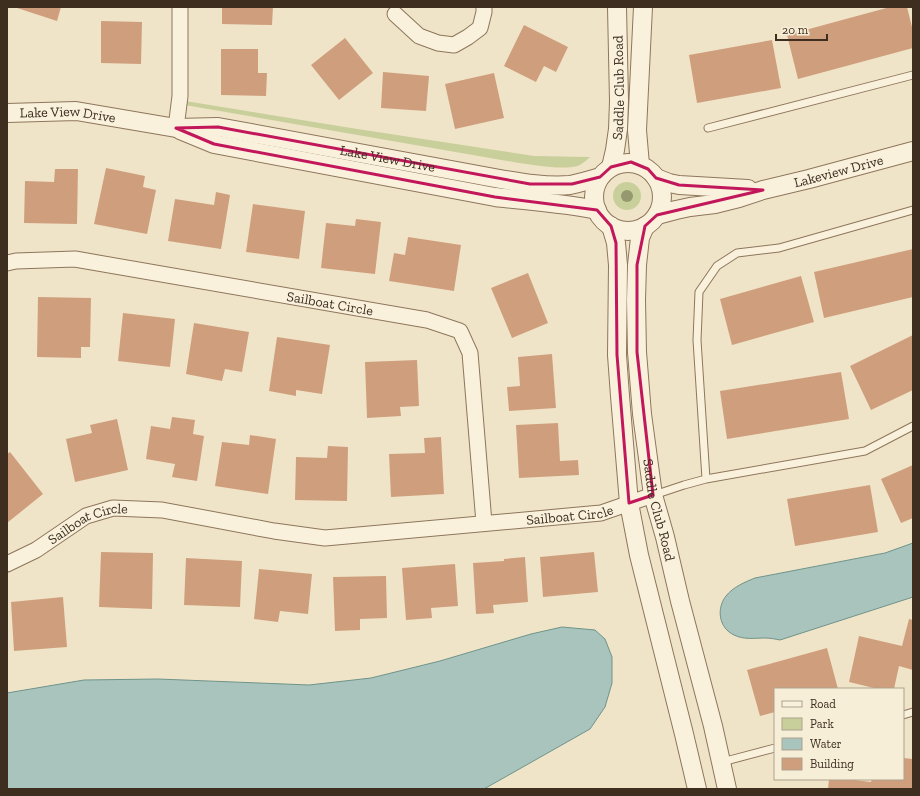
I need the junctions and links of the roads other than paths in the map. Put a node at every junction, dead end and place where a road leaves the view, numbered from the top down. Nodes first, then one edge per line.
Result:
1 (180, 7) edge
2 (484, 7) edge
3 (617, 7) edge
4 (643, 7) edge
5 (395, 14) dead end
6 (913, 74) edge
7 (7, 113) edge
8 (176, 128) junction
9 (708, 128) dead end
10 (913, 151) edge
11 (640, 165) junction
12 (606, 172) junction
13 (656, 178) junction
14 (763, 190) junction
15 (597, 210) junction
16 (913, 210) edge
17 (651, 221) junction
18 (611, 226) junction
19 (7, 264) edge
20 (913, 426) edge
21 (706, 479) junction
22 (653, 495) junction
23 (629, 504) junction
24 (484, 523) junction
25 (7, 564) edge
26 (774, 748) edge
27 (722, 762) junction
28 (697, 789) edge
29 (727, 789) edge

1 - 8 street
2 - 5 street
3 - 12 street, Saddle Club Road
4 - 11 street, Saddle Club Road
6 - 9 lane
7 - 8 street, Lake View Drive
8 - 12 street, Lake View Drive
8 - 15 street, Lake View Drive
10 - 14 street, Lakeview Drive
11 - 12 street
11 - 13 street
12 - 15 street
13 - 14 street, Lakeview Drive
13 - 17 street
14 - 17 street, Lakeview Drive
15 - 18 street
16 - 21 lane
17 - 18 street
17 - 22 street, Saddle Club Road
18 - 23 street, Saddle Club Road
19 - 24 street, Sailboat Circle
20 - 21 lane
21 - 22 lane
22 - 23 street, Sailboat Circle
22 - 27 street, Saddle Club Road
23 - 24 street, Sailboat Circle
23 - 28 street, Saddle Club Road
24 - 25 street, Sailboat Circle
26 - 27 lane
27 - 29 street, Saddle Club Road

